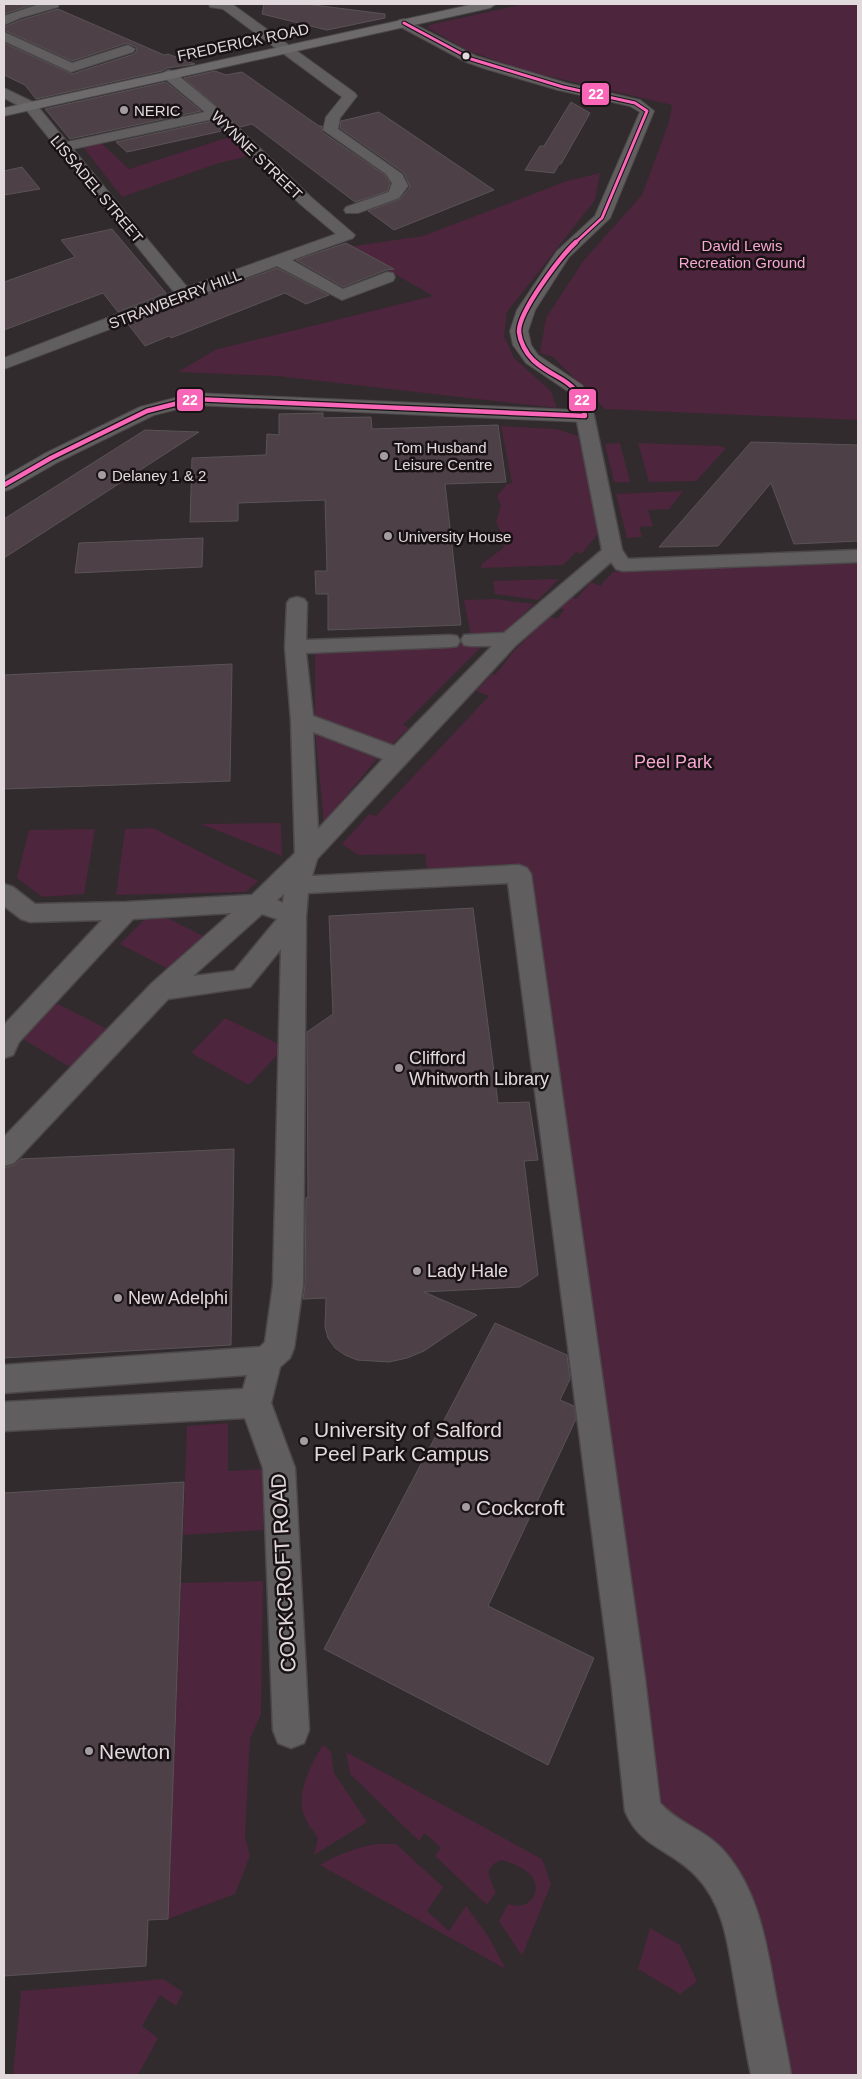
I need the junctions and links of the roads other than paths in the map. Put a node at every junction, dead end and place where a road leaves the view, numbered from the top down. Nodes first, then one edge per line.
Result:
1 (53, 4) edge
2 (215, 4) edge
3 (490, 4) edge
4 (4, 21) edge
5 (404, 23) junction
6 (4, 36) edge
7 (128, 49) dead end
8 (285, 50) junction
9 (168, 74) junction
10 (4, 92) edge
11 (30, 106) junction
12 (4, 112) edge
13 (216, 114) junction
14 (64, 147) junction
15 (352, 210) dead end
16 (347, 235) joint
17 (279, 260) junction
18 (387, 277) dead end
19 (184, 294) junction
20 (4, 364) edge
21 (585, 416) junction
22 (4, 485) edge
23 (858, 556) edge
24 (620, 562) junction
25 (297, 603) dead end
26 (471, 640) dead end
27 (509, 640) junction
28 (450, 641) dead end
29 (295, 647) junction
30 (302, 720) junction
31 (398, 756) junction
32 (308, 854) junction
33 (297, 885) junction
34 (4, 893) edge
35 (258, 903) junction
36 (126, 911) junction
37 (294, 916) junction
38 (161, 990) junction
39 (4, 1048) edge
40 (4, 1155) edge
41 (268, 1360) junction
42 (4, 1379) edge
43 (255, 1403) junction
44 (4, 1417) edge
45 (291, 1730) dead end
46 (771, 2075) edge

1 - 4 street
2 - 8 street
3 - 5 main road, FREDERICK ROAD
5 - 8 main road, FREDERICK ROAD
5 - 21 street
6 - 7 street
8 - 9 main road, FREDERICK ROAD
8 - 15 street
9 - 11 main road, FREDERICK ROAD
9 - 13 street, WYNNE STREET
10 - 11 street, LISSADEL STREET
11 - 12 main road, FREDERICK ROAD
11 - 14 street, LISSADEL STREET
13 - 14 street
13 - 16 street, WYNNE STREET
14 - 19 street, LISSADEL STREET
16 - 17 street, STRAWBERRY HILL
17 - 18 street
17 - 19 street, STRAWBERRY HILL
19 - 20 street, STRAWBERRY HILL
21 - 22 street
21 - 24 street
23 - 24 street
24 - 27 street
25 - 29 street
26 - 27 street
27 - 31 street
28 - 29 street
29 - 30 street
30 - 31 street
30 - 32 street
31 - 32 street
32 - 33 street
32 - 35 street
33 - 37 street
33 - 46 street
34 - 36 street
35 - 36 street
35 - 37 street
35 - 38 street
36 - 39 street
37 - 38 street
37 - 41 street
38 - 40 street
41 - 42 street
41 - 43 street
43 - 44 street
43 - 45 street, COCKCROFT ROAD

